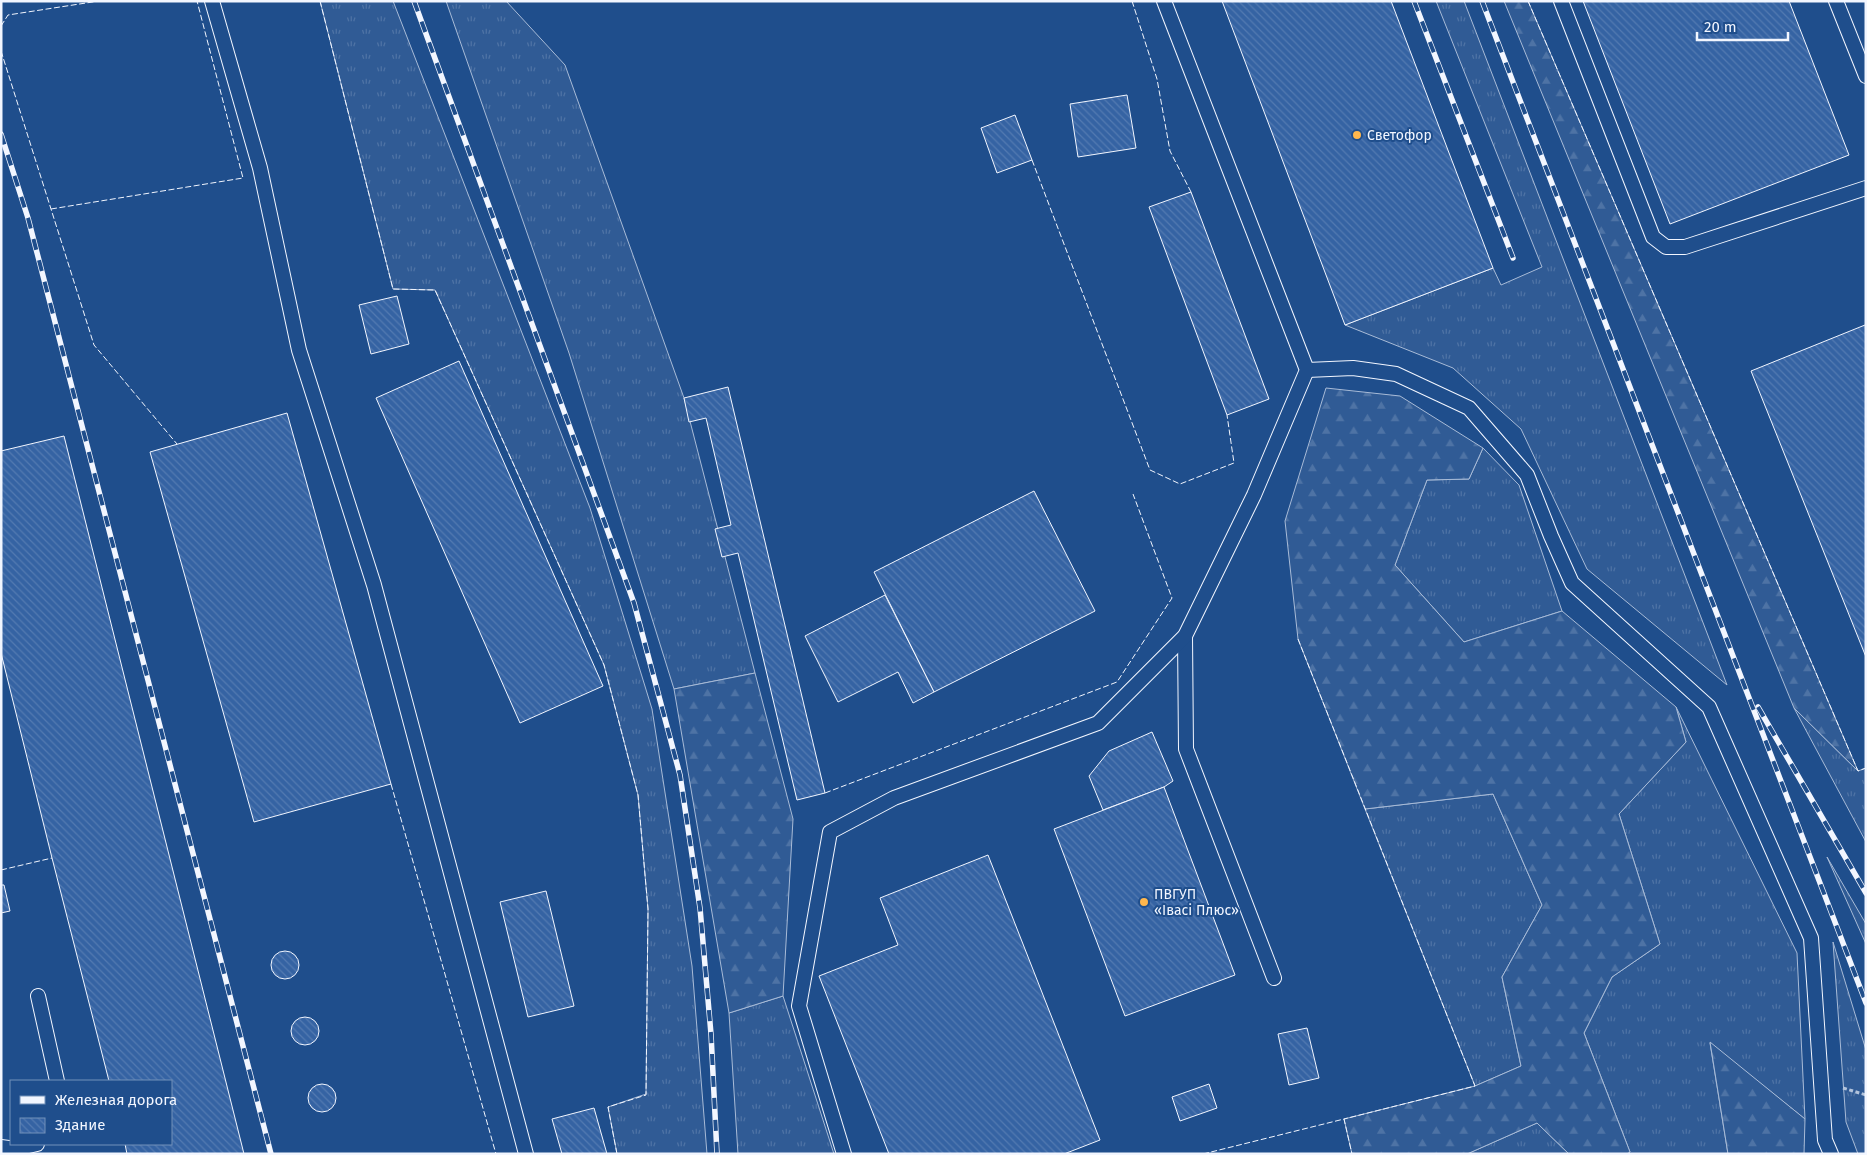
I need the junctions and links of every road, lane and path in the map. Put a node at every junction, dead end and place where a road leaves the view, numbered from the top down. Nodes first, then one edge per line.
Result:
1 (212, 1) edge
2 (1164, 1) edge
3 (1561, 1) edge
4 (1836, 1) edge
5 (1866, 76) edge
6 (1866, 188) edge
7 (1307, 370) junction
8 (1185, 636) junction
9 (1274, 978) dead end
10 (38, 996) dead end
11 (57, 1080) edge
12 (34, 1145) edge
13 (1, 1147) edge
14 (526, 1154) edge
15 (844, 1154) edge
16 (1831, 1154) edge

1 - 14 lane
2 - 7 lane
3 - 6 lane
4 - 5 lane
7 - 8 lane
7 - 16 lane
8 - 9 lane
8 - 15 lane
10 - 11 lane
12 - 13 lane

